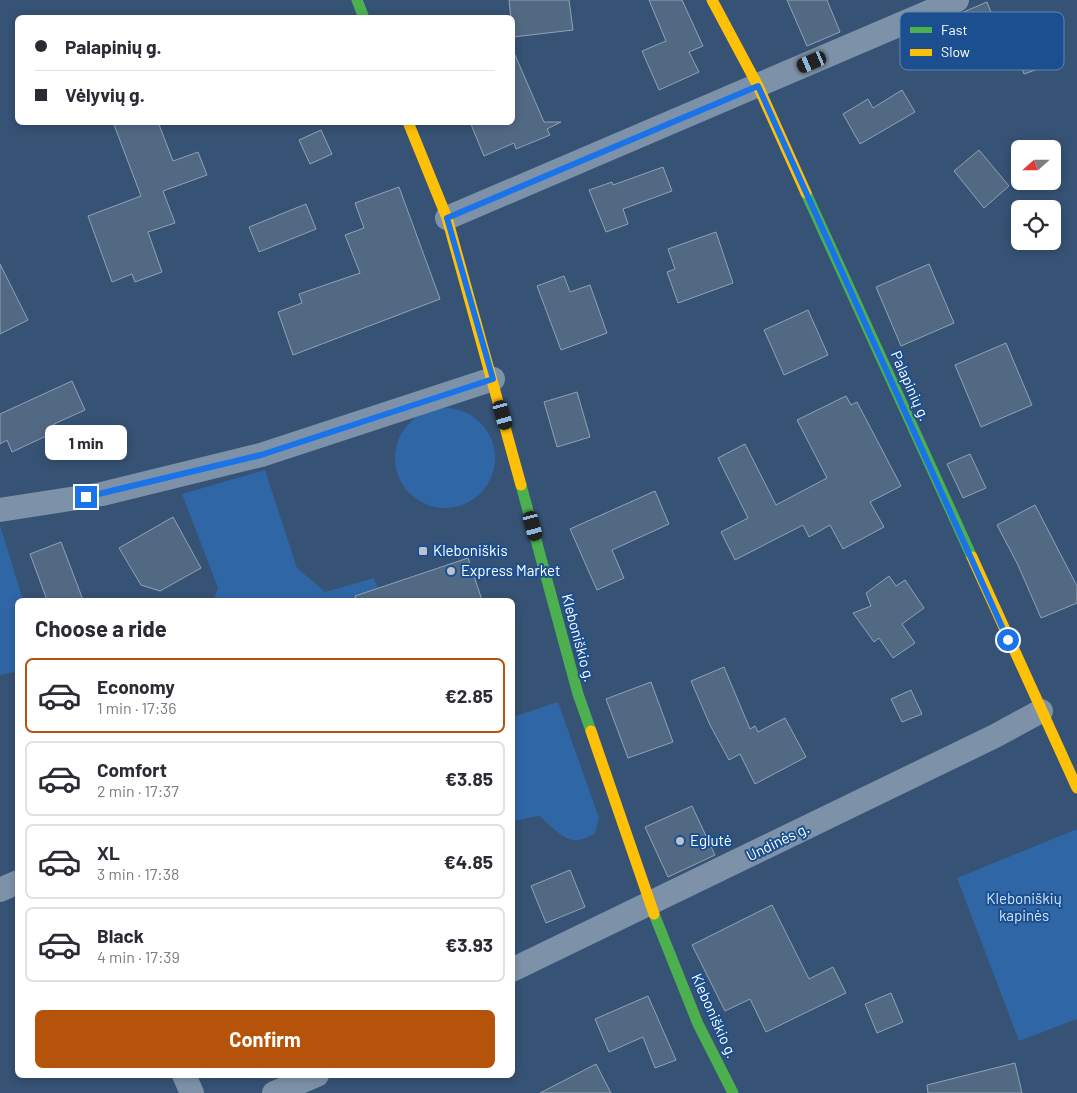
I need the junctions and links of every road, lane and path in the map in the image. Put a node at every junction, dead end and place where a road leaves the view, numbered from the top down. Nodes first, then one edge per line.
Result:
1 (357, 0) edge
2 (712, 0) edge
3 (957, 0) edge
4 (929, 12) edge
5 (363, 15) edge
6 (900, 25) edge
7 (758, 86) junction
8 (409, 125) edge
9 (447, 218) junction
10 (493, 379) junction
11 (0, 510) edge
12 (1041, 711) junction
13 (1077, 788) edge
14 (15, 883) edge
15 (0, 890) edge
16 (650, 904) junction
17 (515, 969) edge
18 (185, 1078) edge
19 (310, 1078) edge
20 (192, 1093) edge
21 (274, 1093) edge
22 (733, 1093) edge

1 - 5 street
2 - 7 street, Palapinių g.
3 - 4 street
6 - 7 street
7 - 9 street
7 - 12 street, Palapinių g.
8 - 9 street, Kleboniškio g.
9 - 10 street, Kleboniškio g.
10 - 11 street
10 - 16 street, Kleboniškio g.
12 - 13 street, Palapinių g.
12 - 16 street, Undinės g.
14 - 15 street
16 - 17 street, Undinės g.
16 - 22 street, Kleboniškio g.
18 - 20 street
19 - 21 street

